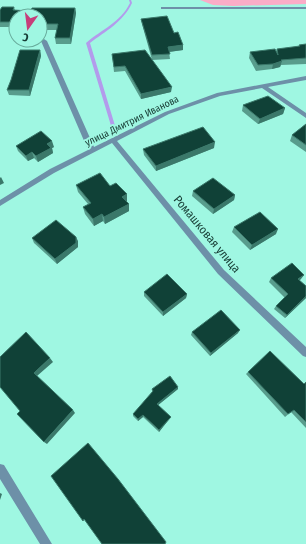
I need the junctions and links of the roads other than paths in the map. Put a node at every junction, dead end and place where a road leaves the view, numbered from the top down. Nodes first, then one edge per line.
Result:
1 (163, 8) dead end
2 (306, 8) edge
3 (47, 48) edge
4 (306, 78) edge
5 (263, 86) junction
6 (306, 116) edge
7 (114, 141) junction
8 (92, 152) junction
9 (0, 203) edge
10 (306, 353) edge
11 (0, 469) edge
12 (46, 544) edge

1 - 2 street
3 - 8 street
4 - 5 street, улица Дмитрия Иванова
5 - 6 street
5 - 7 street, улица Дмитрия Иванова
7 - 8 street, улица Дмитрия Иванова
7 - 10 street, Ромашковая улица
8 - 9 street, улица Дмитрия Иванова
11 - 12 street

